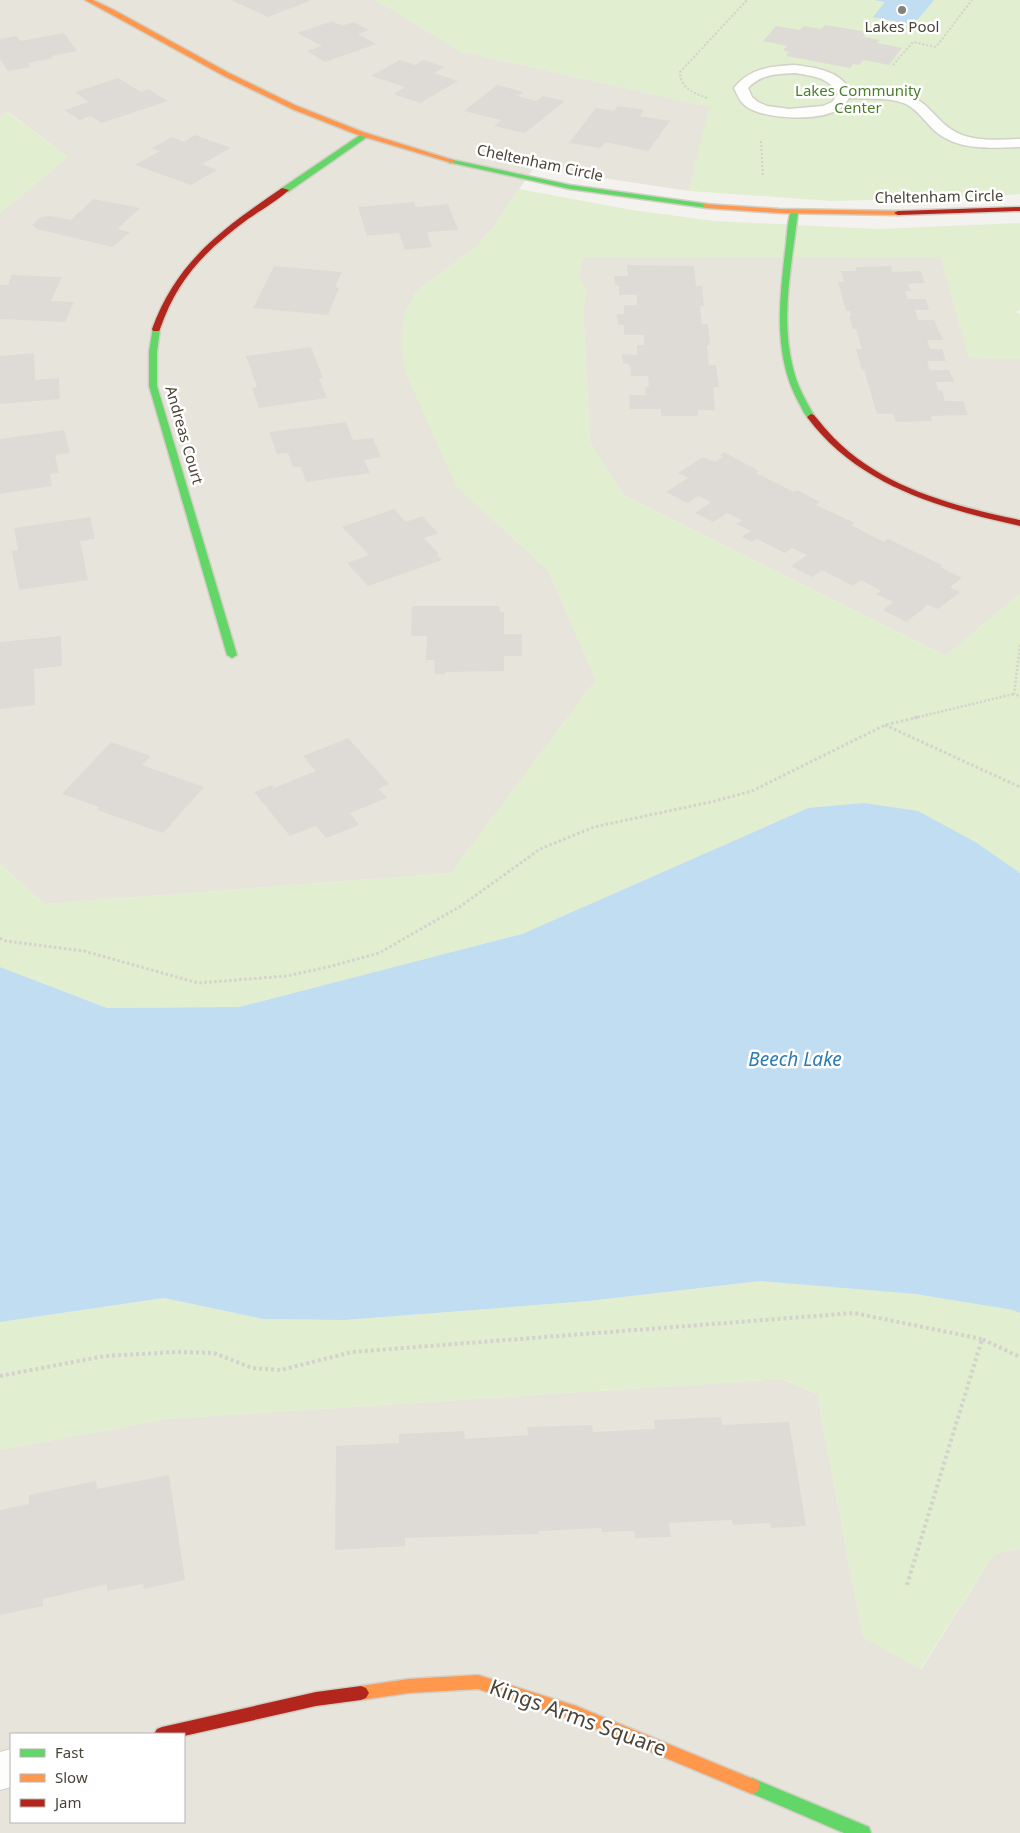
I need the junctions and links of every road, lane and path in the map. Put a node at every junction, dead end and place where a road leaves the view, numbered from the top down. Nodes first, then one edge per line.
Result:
1 (88, 0) edge
2 (747, 0) edge
3 (972, 0) edge
4 (891, 68) dead end
5 (845, 94) junction
6 (712, 99) dead end
7 (366, 135) junction
8 (1020, 143) edge
9 (1020, 209) edge
10 (794, 212) junction
11 (1020, 523) edge
12 (1020, 645) edge
13 (232, 655) dead end
14 (1014, 694) junction
15 (1020, 696) edge
16 (885, 725) junction
17 (1020, 788) edge
18 (0, 938) edge
19 (982, 1339) junction
20 (1020, 1356) edge
21 (0, 1376) edge
22 (907, 1585) dead end
23 (167, 1733) edge
24 (863, 1833) edge

1 - 7 street, Cheltenham Circle
2 - 6 path
3 - 4 path
5 - 5 lane
5 - 8 lane
7 - 10 street, Cheltenham Circle
7 - 13 street, Andreas Court
9 - 10 street, Cheltenham Circle
10 - 11 street
12 - 14 path
14 - 15 path
14 - 16 path
16 - 17 path
16 - 18 path
19 - 20 path
19 - 21 path
19 - 22 path
23 - 24 street, Kings Arms Square

